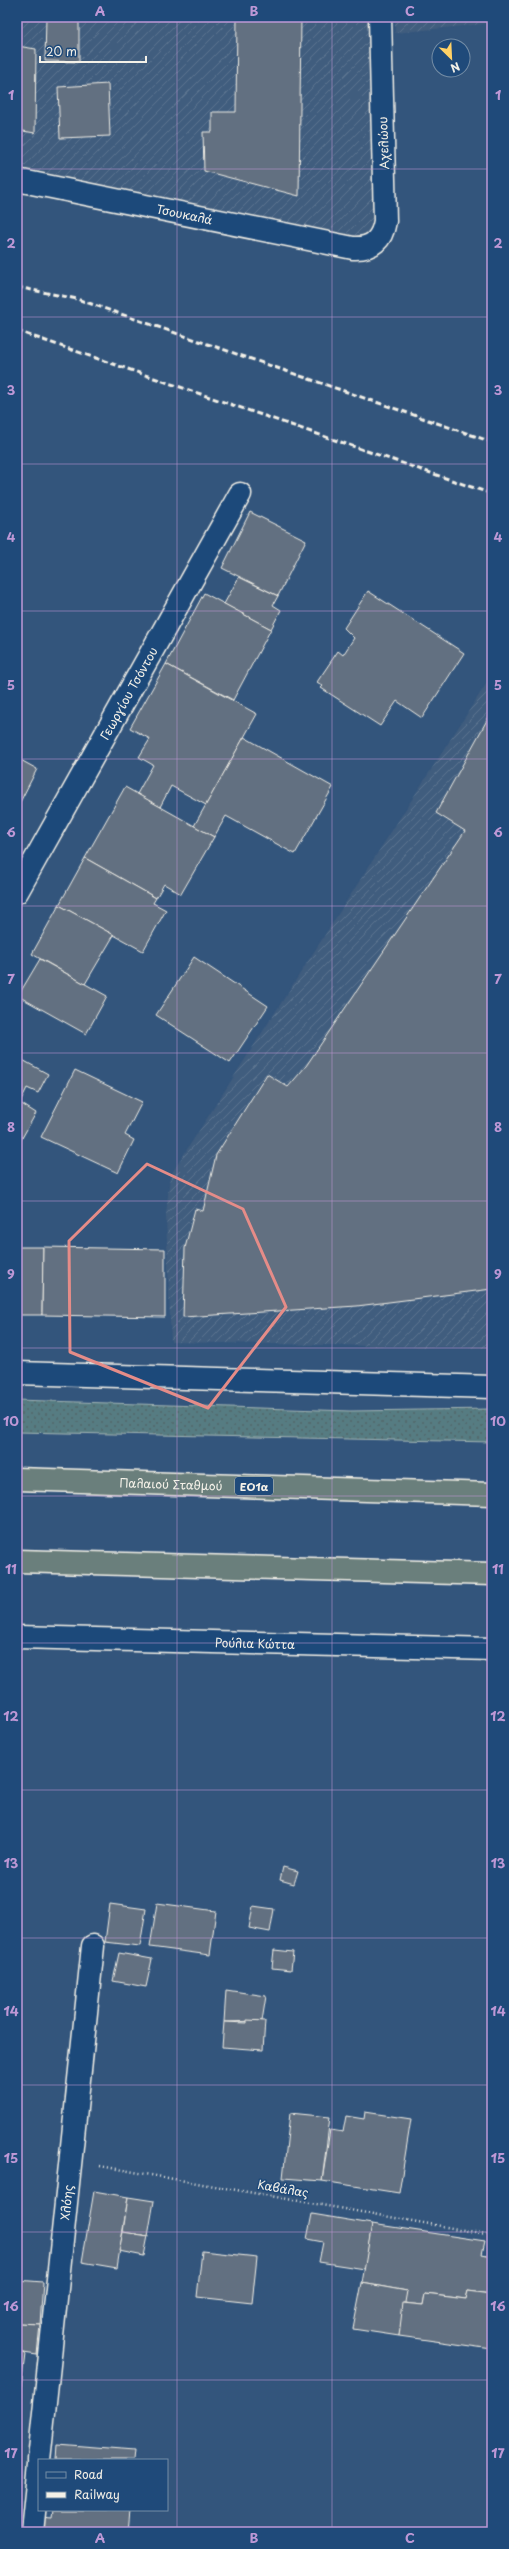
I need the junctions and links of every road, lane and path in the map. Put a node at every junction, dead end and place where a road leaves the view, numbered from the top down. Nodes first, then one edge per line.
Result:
1 (380, 17) edge
2 (17, 180) edge
3 (353, 248) joint
4 (240, 494) dead end
5 (17, 892) edge
6 (17, 1373) edge
7 (492, 1387) edge
8 (17, 1479) edge
9 (492, 1494) edge
10 (17, 1561) edge
11 (492, 1574) edge
12 (17, 1637) edge
13 (492, 1649) edge
14 (93, 1946) dead end
15 (72, 2162) junction
16 (492, 2234) edge
17 (40, 2459) edge
18 (38, 2474) edge
19 (32, 2532) edge

1 - 3 street, Αχελώου
2 - 3 street, Τσουκαλά
4 - 5 street, Γεωργίου Τσόντου
6 - 7 street
8 - 9 highway, Παλαιού Σταθμού / ΕΟ1α
10 - 11 highway
12 - 13 street, Ρούλια Κώττα
14 - 15 street, Χλόης
15 - 16 path, Καβάλας
15 - 17 street, Χλόης
18 - 19 street

